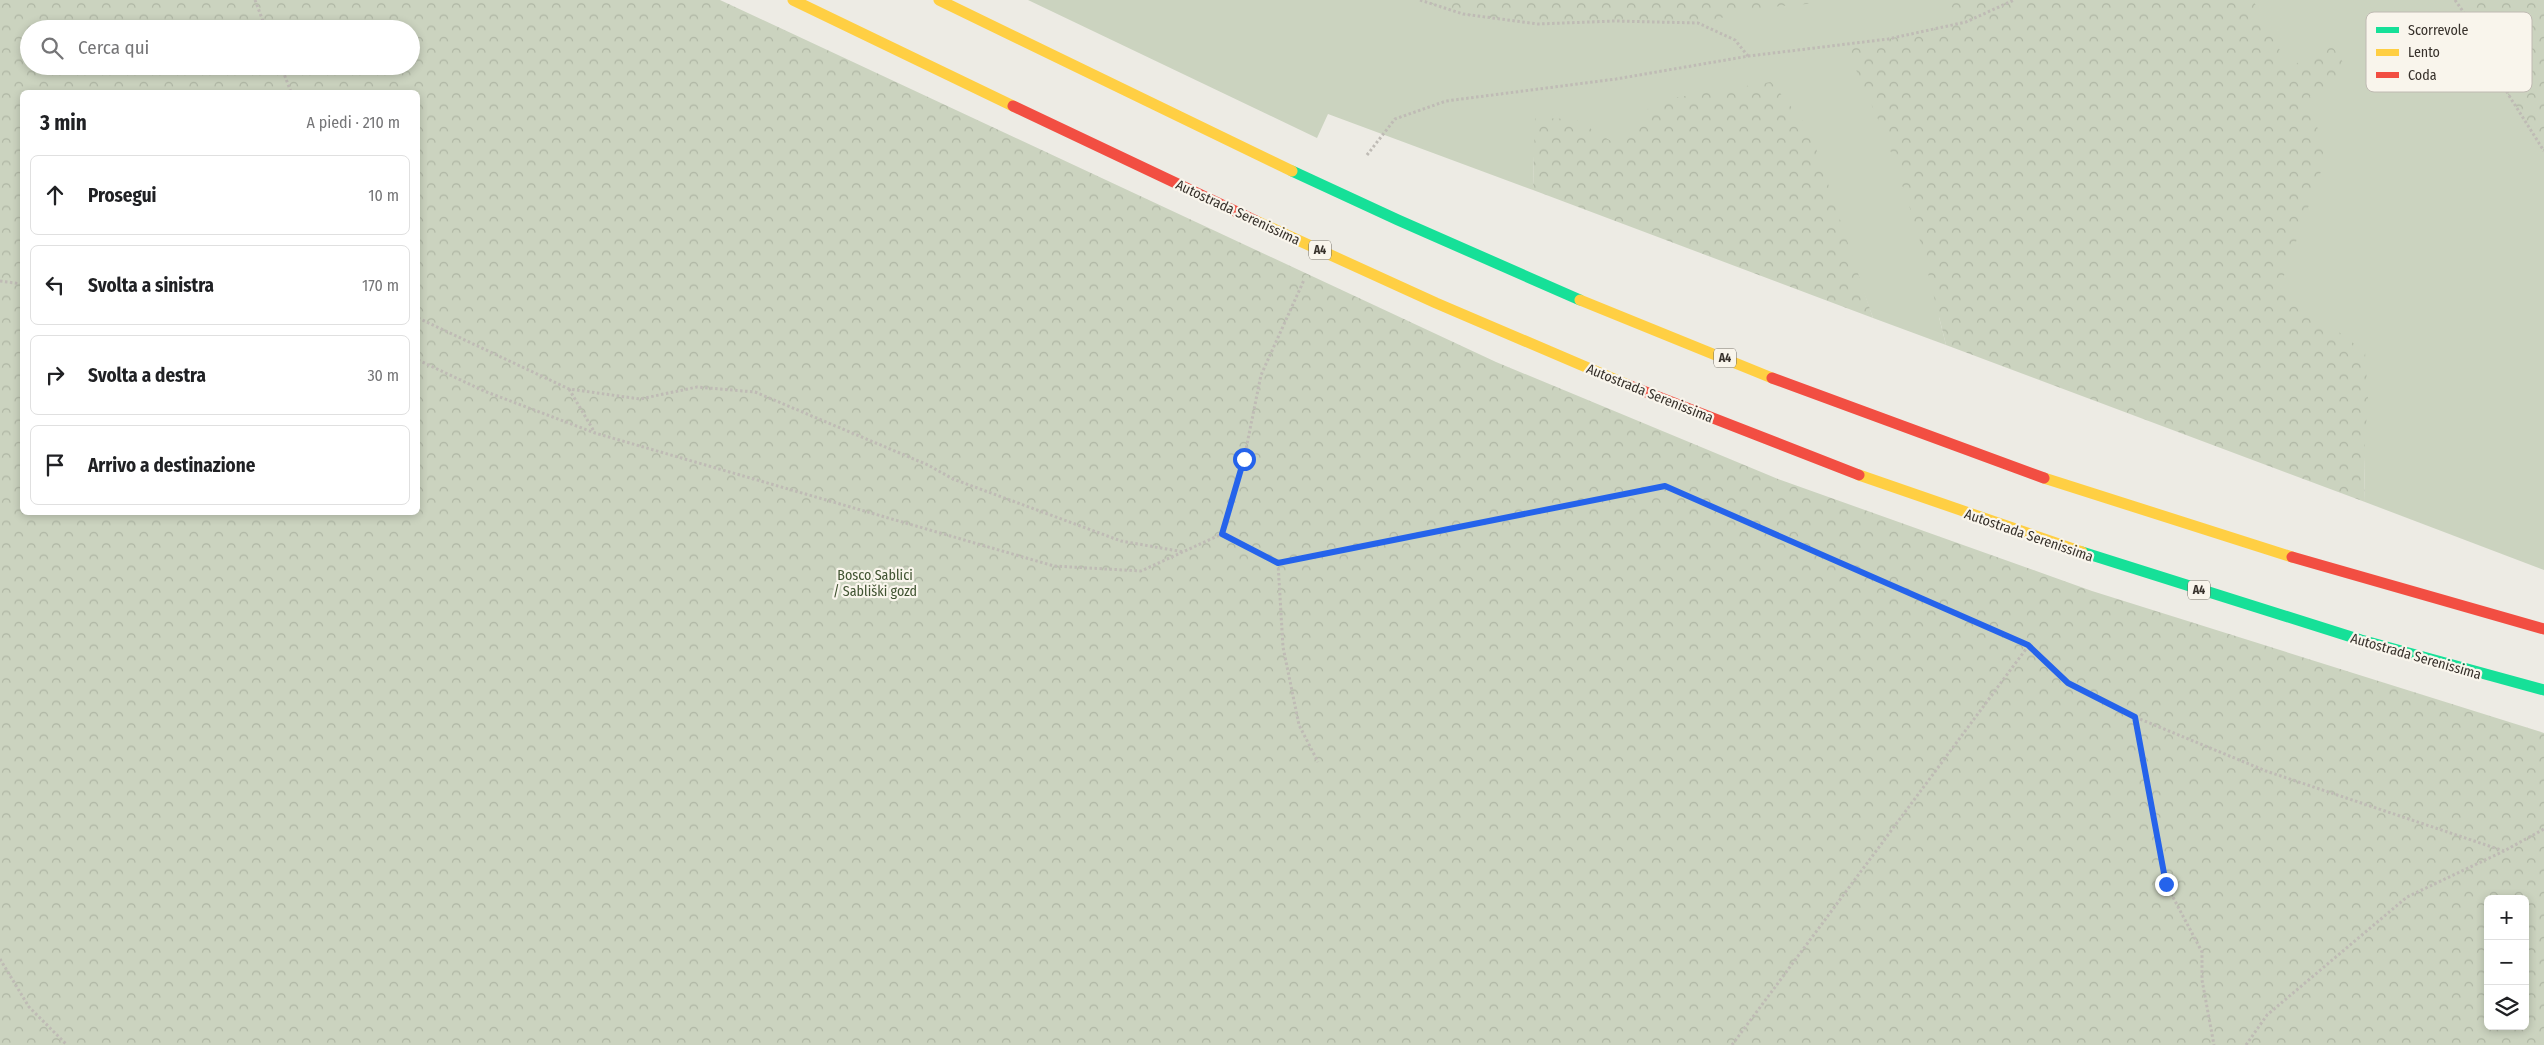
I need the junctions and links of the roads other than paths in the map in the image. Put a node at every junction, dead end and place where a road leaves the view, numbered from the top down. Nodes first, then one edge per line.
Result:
1 (793, 0) edge
2 (939, 0) edge
3 (2544, 629) edge
4 (2544, 690) edge

1 - 4 highway, Autostrada Serenissima / A4
2 - 3 highway, A4

